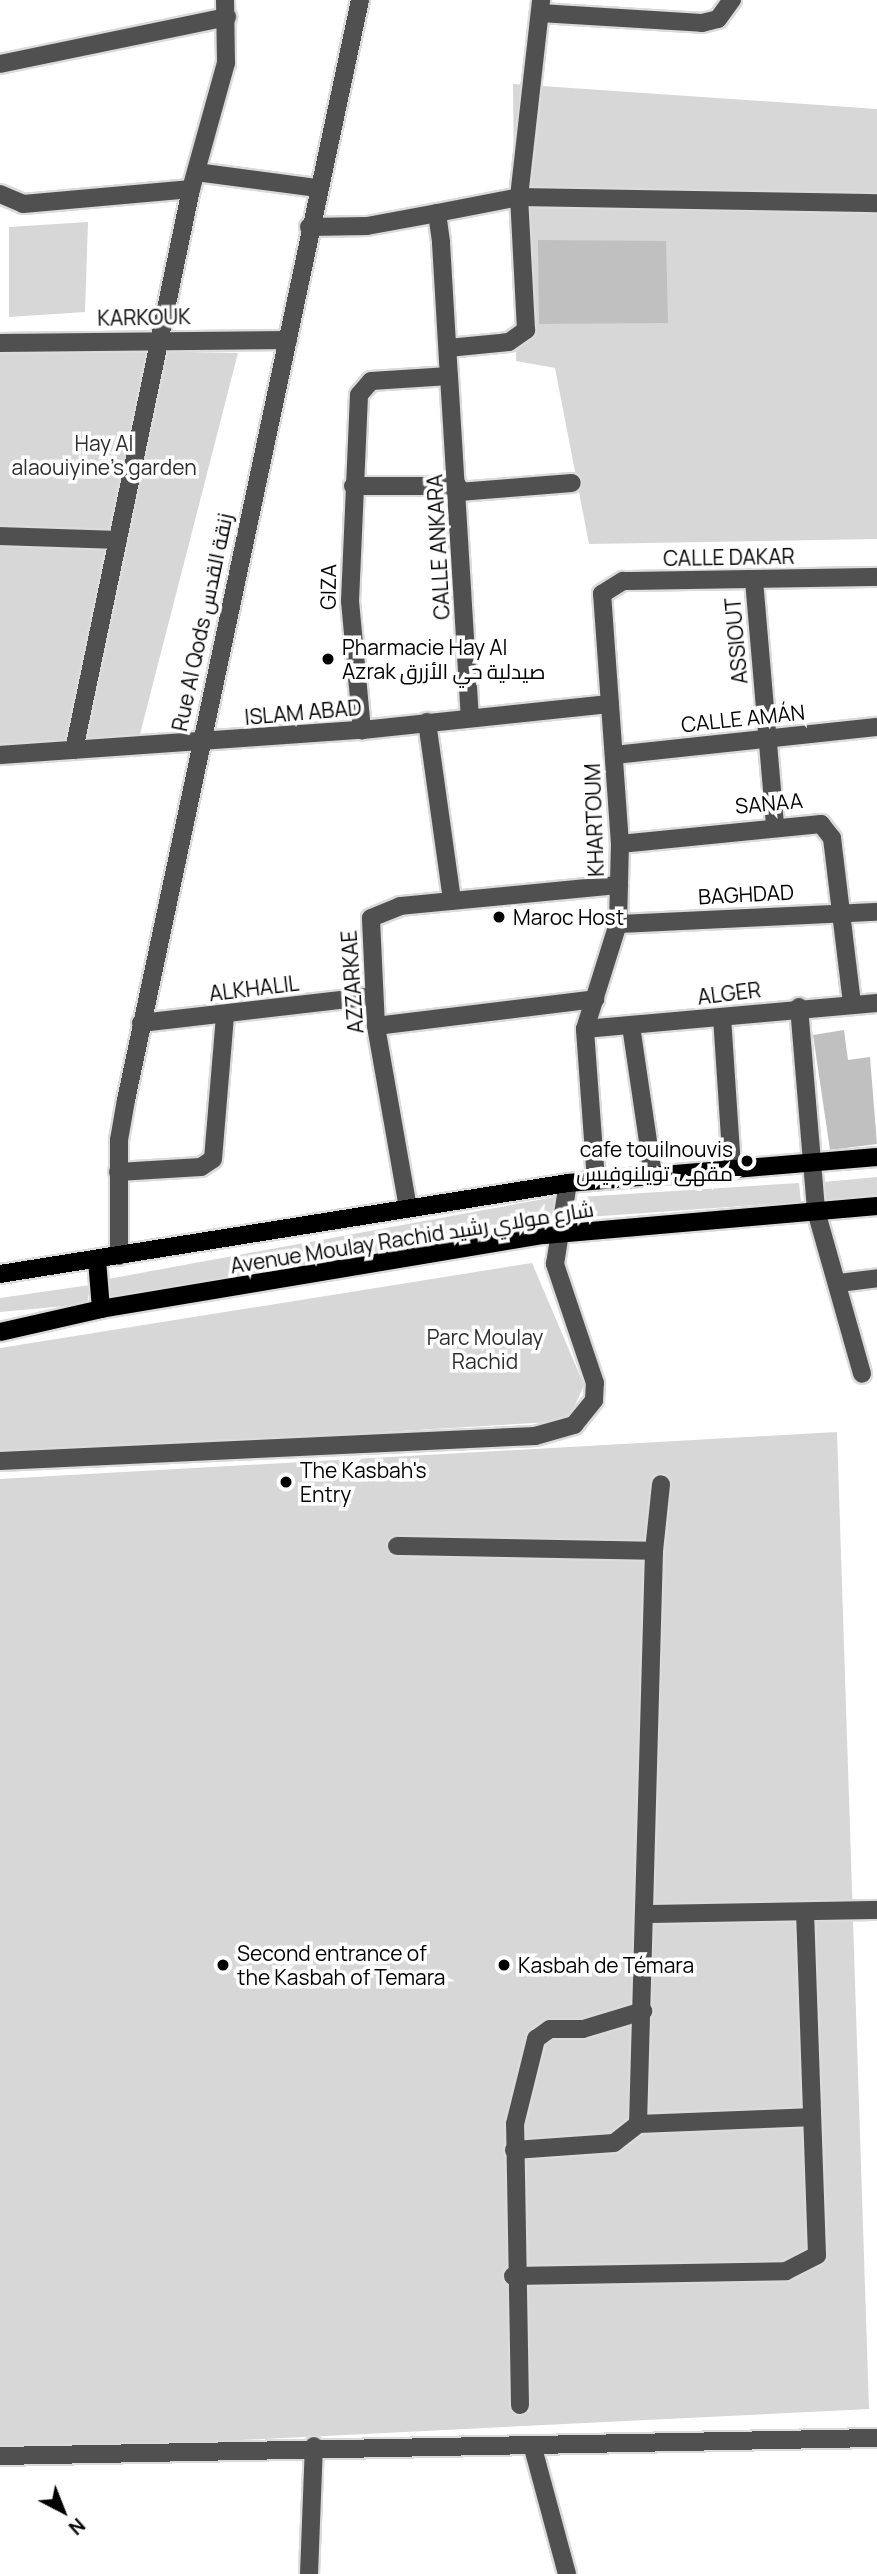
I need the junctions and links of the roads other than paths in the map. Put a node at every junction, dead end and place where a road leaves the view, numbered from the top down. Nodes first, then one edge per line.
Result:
1 (360, 0) edge
2 (732, 0) edge
3 (541, 6) edge
4 (226, 8) edge
5 (0, 64) edge
6 (194, 181) junction
7 (318, 188) junction
8 (0, 194) edge
9 (519, 197) junction
10 (877, 203) edge
11 (437, 213) junction
12 (309, 227) junction
13 (160, 339) junction
14 (288, 341) junction
15 (0, 343) edge
16 (448, 348) junction
17 (449, 376) junction
18 (572, 483) dead end
19 (353, 486) junction
20 (458, 489) junction
21 (0, 536) edge
22 (118, 540) junction
23 (877, 577) edge
24 (754, 580) junction
25 (600, 609) joint
26 (610, 704) junction
27 (470, 717) junction
28 (427, 722) junction
29 (877, 727) edge
30 (362, 730) junction
31 (770, 738) junction
32 (199, 743) junction
33 (74, 750) junction
34 (0, 755) edge
35 (614, 755) junction
36 (775, 824) junction
37 (620, 844) junction
38 (619, 885) junction
39 (452, 900) junction
40 (839, 912) junction
41 (877, 912) edge
42 (618, 924) junction
43 (373, 996) junction
44 (595, 999) junction
45 (877, 1003) edge
46 (852, 1004) junction
47 (799, 1007) junction
48 (225, 1015) junction
49 (722, 1017) junction
50 (141, 1023) junction
51 (376, 1026) junction
52 (631, 1026) junction
53 (585, 1029) junction
54 (877, 1157) edge
55 (813, 1161) junction
56 (732, 1168) junction
57 (118, 1172) junction
58 (653, 1175) junction
59 (596, 1180) junction
60 (568, 1183) junction
61 (877, 1206) edge
62 (408, 1208) junction
63 (816, 1211) junction
64 (556, 1234) junction
65 (119, 1256) junction
66 (97, 1259) junction
67 (0, 1274) edge
68 (877, 1278) edge
69 (839, 1283) junction
70 (101, 1309) junction
71 (0, 1332) edge
72 (862, 1374) dead end
73 (0, 1461) edge
74 (661, 1484) dead end
75 (397, 1546) dead end
76 (654, 1551) junction
77 (877, 1910) edge
78 (645, 1914) junction
79 (805, 1914) junction
80 (643, 2011) junction
81 (809, 2117) junction
82 (638, 2124) junction
83 (514, 2150) junction
84 (513, 2276) junction
85 (520, 2404) dead end
86 (877, 2438) edge
87 (314, 2446) junction
88 (533, 2448) junction
89 (0, 2456) edge
90 (309, 2574) edge
91 (567, 2574) edge

1 - 7 street, Rue Al Qods زنقة القدس
2 - 3 street
3 - 9 street
4 - 5 street
4 - 6 street
6 - 7 street
6 - 8 street
6 - 13 street
7 - 12 street, Rue Al Qods زنقة القدس
9 - 10 street
9 - 11 street
9 - 16 street
11 - 12 street
11 - 16 street, CALLE ANKARA
12 - 14 street, Rue Al Qods زنقة القدس
13 - 14 street, KARKOUK
13 - 15 street, KARKOUK
13 - 22 street
14 - 32 street, Rue Al Qods زنقة القدس
16 - 17 street, CALLE ANKARA
17 - 19 street, GIZA
17 - 20 street, CALLE ANKARA
18 - 20 street
19 - 20 street
19 - 30 street, GIZA
20 - 27 street, CALLE ANKARA
21 - 22 street
22 - 33 street
23 - 24 street, CALLE DAKAR
24 - 25 street, CALLE DAKAR
24 - 31 street, ASSIOUT
25 - 26 street, KHARTOUM
26 - 27 street, ISLAM ABAD
26 - 35 street, KHARTOUM
27 - 28 street, ISLAM ABAD
28 - 30 street, ISLAM ABAD
28 - 39 street
29 - 31 street, CALLE AMÁN
30 - 32 street, ISLAM ABAD
31 - 35 street, CALLE AMÁN
31 - 36 street, ASSIOUT
32 - 33 street, ISLAM ABAD
32 - 50 street, Rue Al Qods زنقة القدس
33 - 34 street, ISLAM ABAD
35 - 37 street, KHARTOUM
36 - 37 street, SANAA
36 - 40 street, SANAA
37 - 38 street, KHARTOUM
38 - 39 street, AZZARKAE
38 - 42 street, KHARTOUM
39 - 43 street, AZZARKAE
40 - 41 street, BAGHDAD
40 - 42 street, BAGHDAD
40 - 46 street, SANAA
42 - 44 street, KHARTOUM
43 - 48 street, ALKHALIL
43 - 51 street, AZZARKAE
44 - 51 street
44 - 53 street, KHARTOUM
45 - 46 street, ALGER
46 - 47 street, ALGER
47 - 49 street, ALGER
47 - 55 street
48 - 50 street, ALKHALIL
48 - 57 street
49 - 52 street, ALGER
49 - 56 street
50 - 57 street, Rue Al Qods زنقة القدس
51 - 62 street, AZZARKAE
52 - 53 street, ALGER
52 - 58 street
53 - 59 street, KHARTOUM
54 - 55 main road, Avenue Moulay Rachid شارع مولاي رشيد
55 - 56 main road, Avenue Moulay Rachid شارع مولاي رشيد
55 - 63 street
56 - 58 main road, Avenue Moulay Rachid شارع مولاي رشيد
57 - 65 street, Rue Al Qods زنقة القدس
58 - 59 main road, Avenue Moulay Rachid شارع مولاي رشيد
59 - 60 main road, Avenue Moulay Rachid شارع مولاي رشيد
60 - 62 main road, Avenue Moulay Rachid شارع مولاي رشيد
60 - 64 street
61 - 63 main road, Avenue Moulay Rachid شارع مولاي رشيد
62 - 65 main road, Avenue Moulay Rachid شارع مولاي رشيد
63 - 64 main road, Avenue Moulay Rachid شارع مولاي رشيد
63 - 69 street
64 - 70 main road, Avenue Moulay Rachid شارع مولاي رشيد
64 - 73 street
65 - 66 main road, Avenue Moulay Rachid شارع مولاي رشيد
66 - 67 main road, Avenue Moulay Rachid شارع مولاي رشيد
66 - 70 main road
68 - 69 street
69 - 72 street
70 - 71 main road, Avenue Moulay Rachid شارع مولاي رشيد
74 - 76 street
75 - 76 street
76 - 78 street
77 - 79 street
78 - 79 street
78 - 80 street
79 - 81 street
80 - 82 street
80 - 83 street
81 - 82 street
81 - 84 street
82 - 83 street
83 - 84 street
84 - 85 street
86 - 88 street
87 - 88 street
87 - 89 street
87 - 90 street
88 - 91 street

